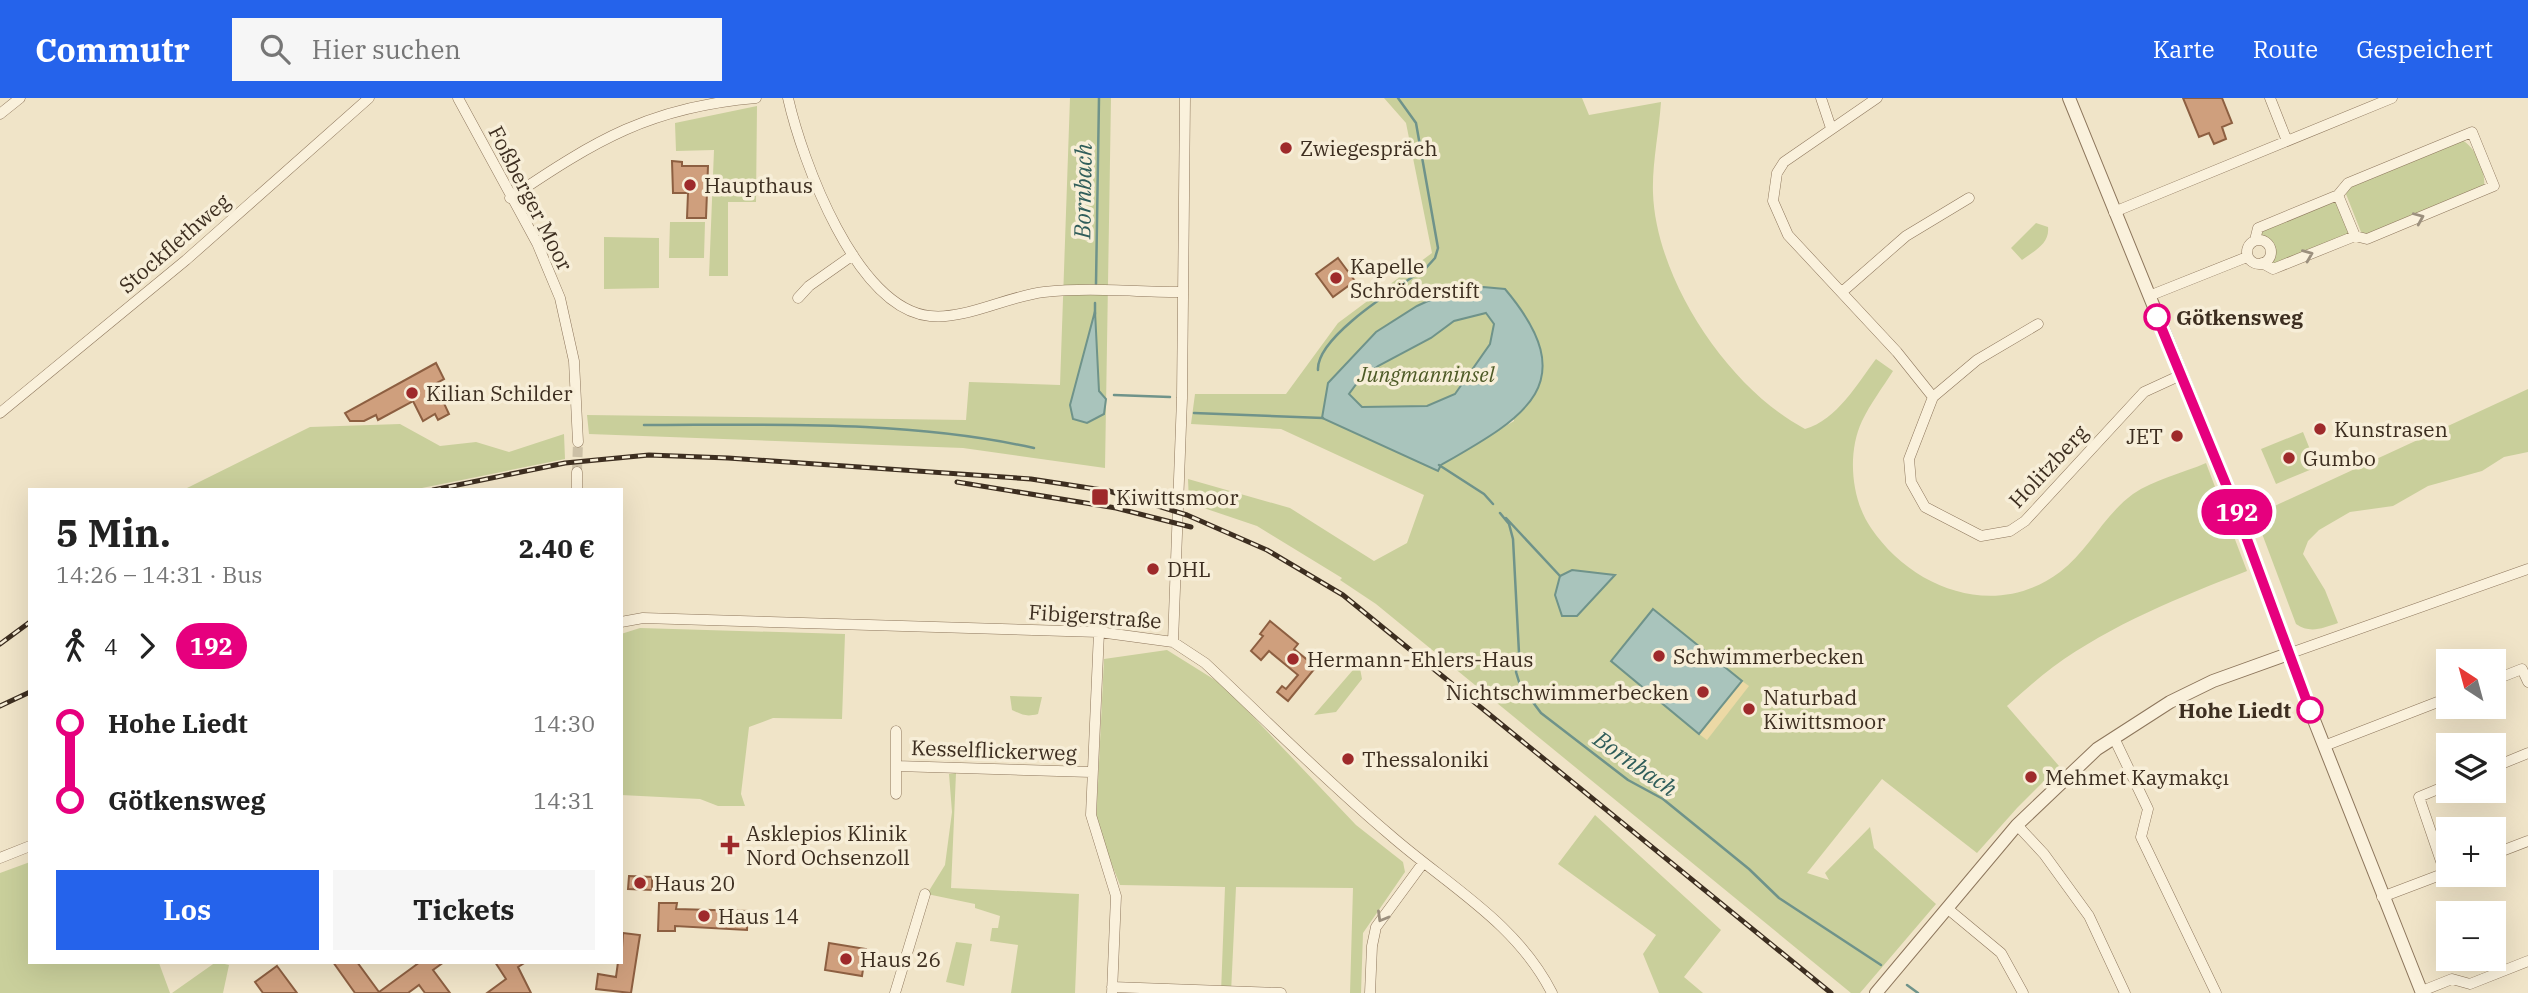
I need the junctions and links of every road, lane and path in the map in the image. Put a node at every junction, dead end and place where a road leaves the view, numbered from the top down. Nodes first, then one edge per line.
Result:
1 (20, 98) edge
2 (369, 98) edge
3 (458, 98) edge
4 (756, 98) edge
5 (788, 98) edge
6 (1185, 98) edge
7 (1821, 98) edge
8 (1877, 98) edge
9 (2069, 98) edge
10 (2270, 98) edge
11 (2392, 98) edge
12 (0, 114) edge
13 (1831, 128) junction
14 (2287, 141) junction
15 (2338, 195) junction
16 (510, 198) junction
17 (1969, 198) dead end
18 (2115, 212) junction
19 (2355, 236) junction
20 (2255, 240) junction
21 (853, 255) junction
22 (2247, 257) junction
23 (2262, 264) junction
24 (1183, 292) junction
25 (1842, 292) junction
26 (2149, 296) junction
27 (798, 298) dead end
28 (2038, 324) dead end
29 (2181, 375) junction
30 (1933, 397) junction
31 (0, 414) edge
32 (578, 442) tunnel mouth
33 (578, 472) tunnel mouth
34 (578, 488) edge
35 (2528, 569) edge
36 (623, 622) edge
37 (1099, 632) junction
38 (1173, 642) junction
39 (2288, 654) junction
40 (2506, 675) edge
41 (2528, 682) edge
42 (2436, 703) edge
43 (897, 731) dead end
44 (2114, 738) junction
45 (2324, 746) junction
46 (2528, 753) edge
47 (2506, 762) edge
48 (896, 766) junction
49 (1091, 772) junction
50 (2436, 790) edge
51 (896, 794) dead end
52 (2017, 825) junction
53 (2528, 841) edge
54 (2436, 843) edge
55 (28, 847) edge
56 (2506, 849) edge
57 (0, 858) edge
58 (1423, 863) junction
59 (2436, 877) edge
60 (925, 894) dead end
61 (2382, 897) junction
62 (1948, 909) junction
63 (2528, 961) edge
64 (2467, 988) edge
65 (1112, 990) edge
66 (2422, 992) edge
67 (895, 993) edge
68 (1281, 993) edge
69 (1370, 993) edge
70 (1552, 993) edge
71 (1876, 993) edge
72 (2023, 993) edge
73 (2125, 993) edge
74 (2216, 993) edge

1 - 12 street
2 - 31 street, Stockflethweg
3 - 16 street, Foßberger Moor
4 - 16 street
5 - 21 street
6 - 24 street
7 - 13 street
8 - 13 street
9 - 18 street
10 - 14 street
11 - 14 street
13 - 25 street
14 - 18 street
15 - 19 street
19 -> 15 street
15 - 20 street
16 - 32 street, Foßberger Moor
17 - 25 street
18 - 26 street
23 -> 19 street
20 - 22 street
20 - 23 street
21 - 24 street
21 - 27 street
22 - 23 street
22 - 26 street
24 - 38 street
25 - 30 street
26 - 29 street
28 - 30 street, Holitzberg
29 - 30 street, Holitzberg
29 - 39 street
33 - 34 street
35 - 39 street
36 - 37 street, Fibigerstraße
37 - 38 street, Fibigerstraße
37 - 49 street
38 - 58 street, Fibigerstraße
39 - 44 street
39 - 45 street
40 - 41 street
42 - 45 street
43 - 48 street, Kesselflickerweg
44 - 52 street
44 - 74 street
45 - 61 street
46 - 47 street
48 - 49 street, Kesselflickerweg
48 - 51 street, Kesselflickerweg
49 - 65 street
50 - 54 street
52 - 62 street
52 - 73 street
53 - 56 street
55 - 57 street
58 -> 69 street
58 - 70 street, Fibigerstraße
59 - 61 street
60 - 67 street
61 - 66 street
62 - 71 street
62 - 72 street
63 - 64 street
64 - 66 street
65 - 68 street

